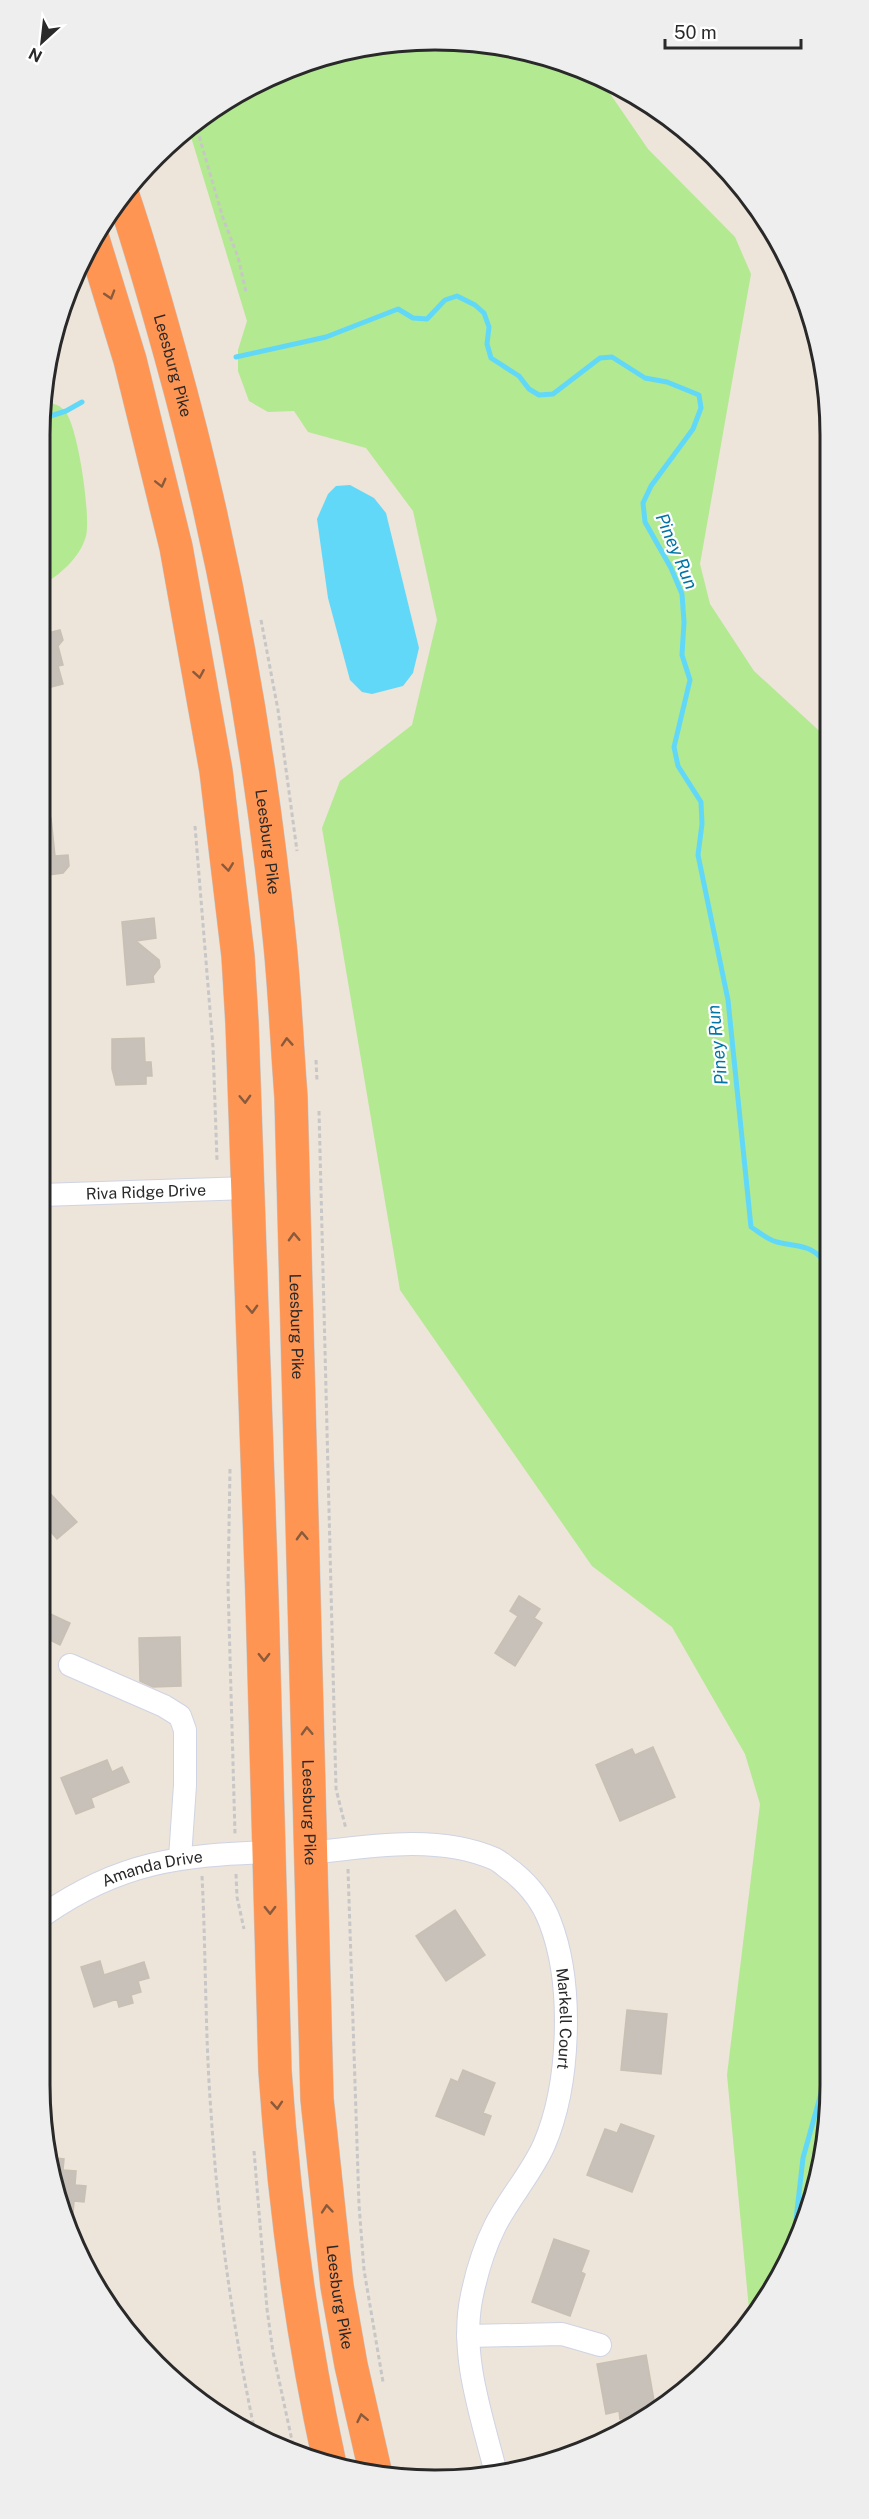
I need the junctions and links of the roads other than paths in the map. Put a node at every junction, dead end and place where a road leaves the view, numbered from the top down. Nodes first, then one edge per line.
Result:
1 (126, 204) edge
2 (96, 250) edge
3 (248, 1188) junction
4 (50, 1196) edge
5 (70, 1665) dead end
6 (269, 1852) junction
7 (311, 1853) junction
8 (190, 1856) junction
9 (50, 1911) edge
10 (317, 2099) junction
11 (468, 2336) junction
12 (600, 2345) dead end
13 (329, 2454) edge
14 (388, 2465) edge
15 (494, 2465) edge

7 -> 1 highway, Leesburg Pike
2 -> 3 highway
3 - 4 street, Riva Ridge Drive
3 -> 6 highway
5 - 8 street
6 - 8 street, Amanda Drive
6 - 10 highway
6 -> 13 highway
7 - 10 highway, Leesburg Pike
7 - 11 street, Markell Court
8 - 9 street, Amanda Drive
14 -> 10 highway, Leesburg Pike
11 - 12 street
11 - 15 street, Markell Court

